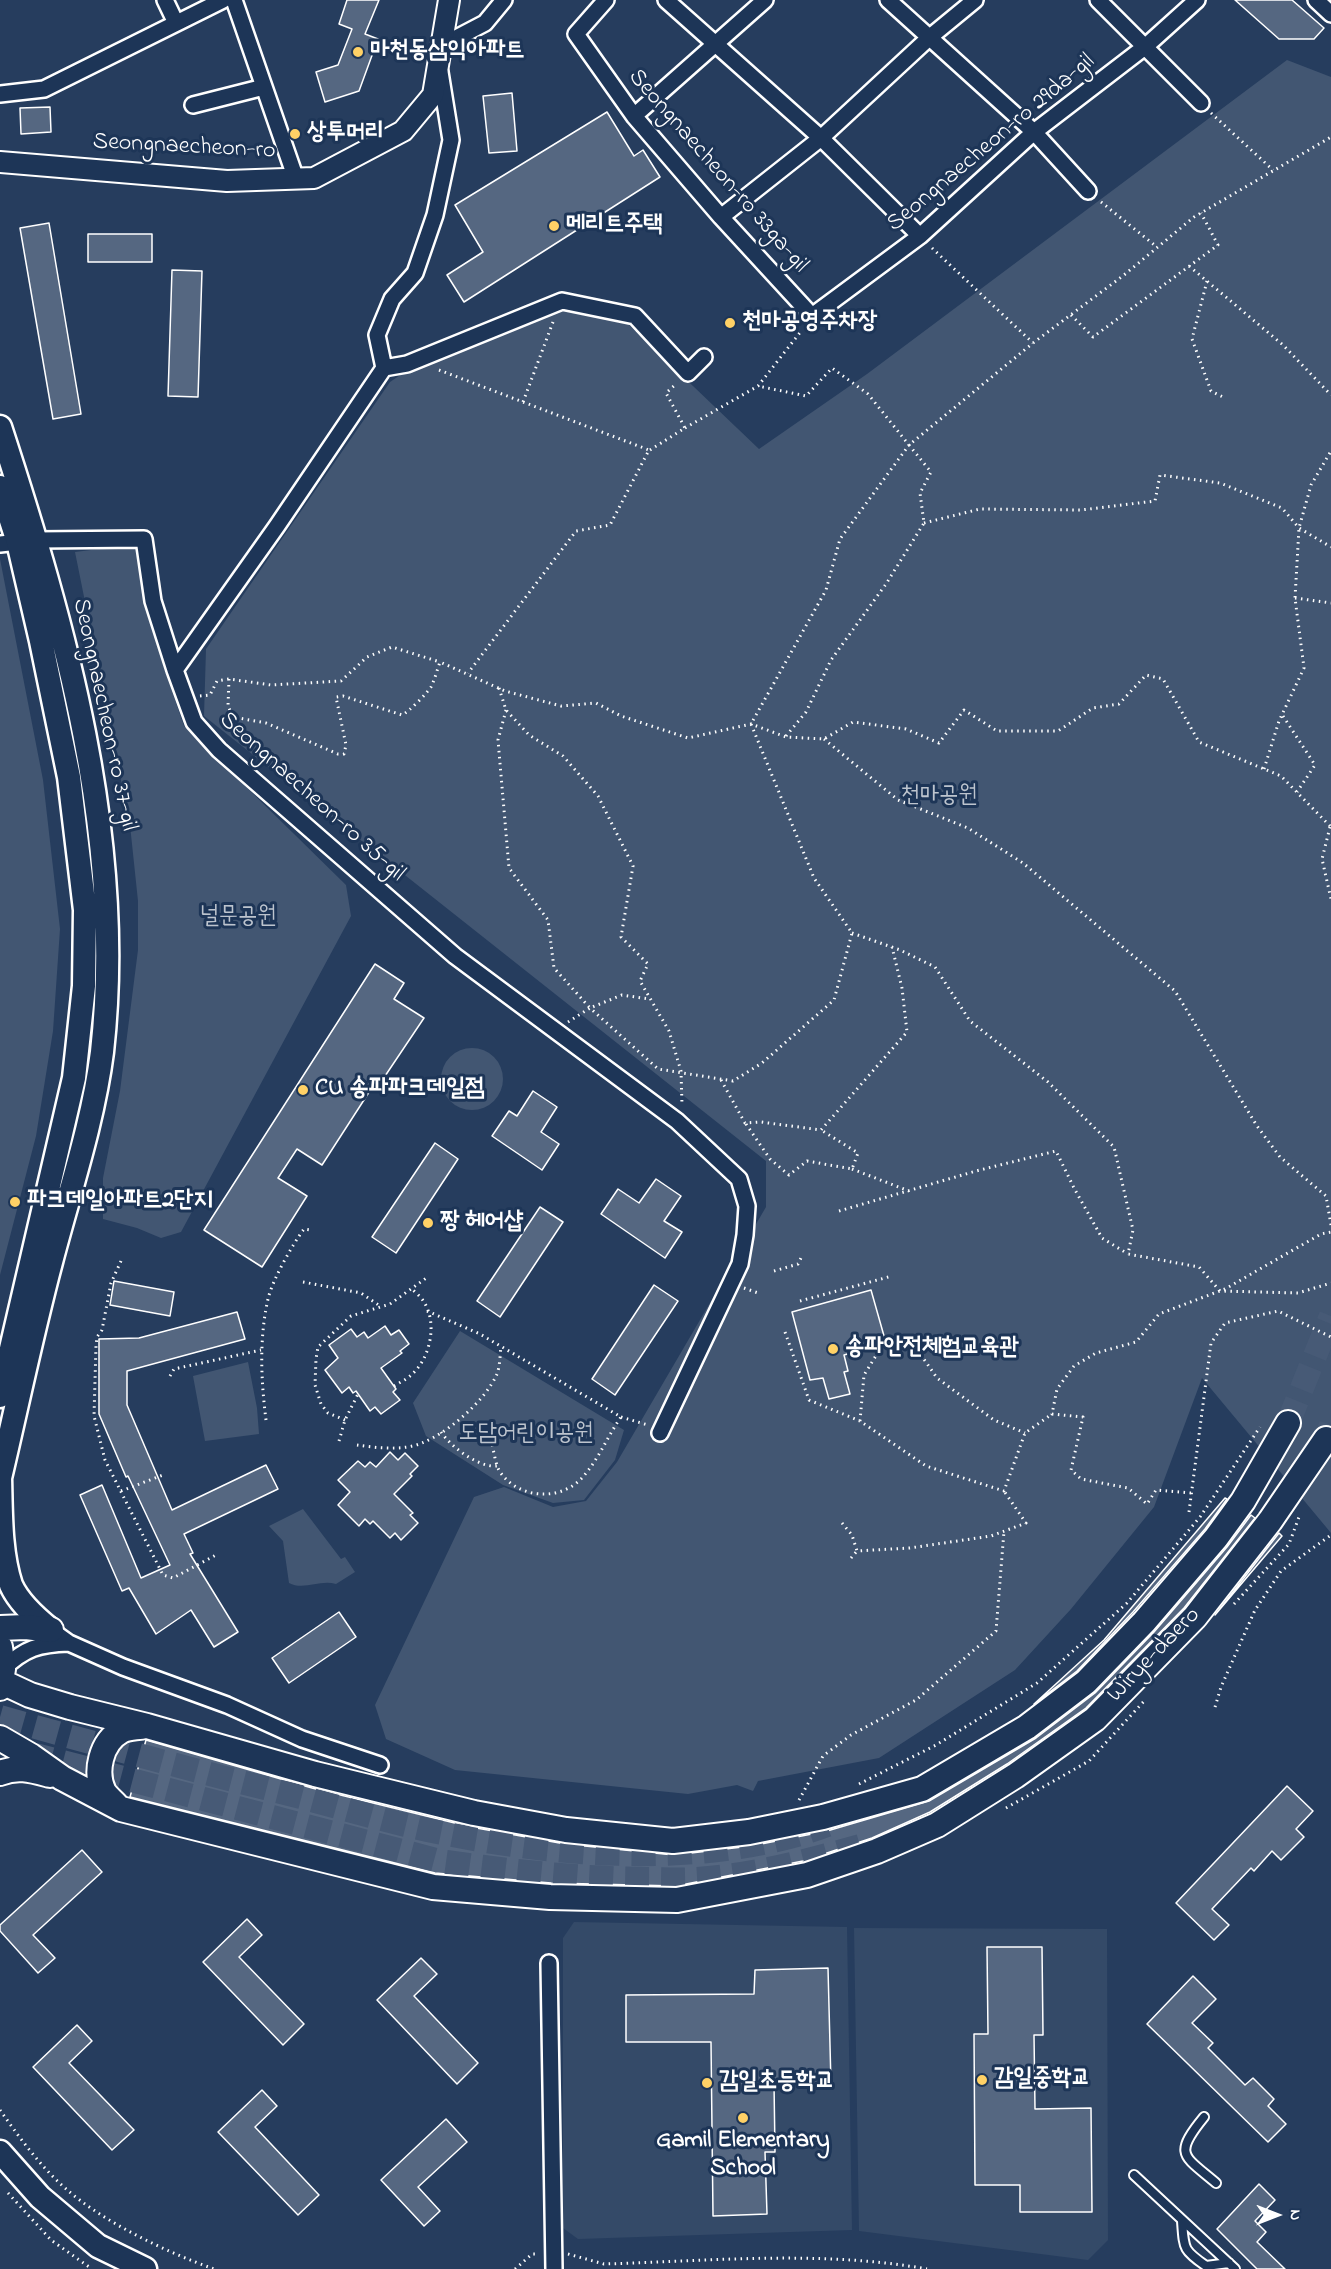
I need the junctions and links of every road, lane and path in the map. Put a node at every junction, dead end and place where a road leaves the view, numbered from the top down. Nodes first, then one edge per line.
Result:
1 (165, 0) edge
2 (223, 0) edge
3 (234, 0) edge
4 (449, 0) edge
5 (504, 0) edge
6 (606, 0) edge
7 (666, 0) edge
8 (765, 0) edge
9 (888, 0) edge
10 (975, 0) edge
11 (1098, 0) edge
12 (1197, 0) edge
13 (1316, 0) edge
14 (1331, 14) edge
15 (176, 23) junction
16 (930, 37) junction
17 (715, 45) junction
18 (1146, 46) junction
19 (440, 54) junction
20 (264, 87) junction
21 (0, 94) edge
22 (1201, 103) joint
23 (193, 105) dead end
24 (634, 116) junction
25 (1034, 132) junction
26 (1331, 136) edge
27 (821, 138) junction
28 (0, 162) edge
29 (1274, 170) junction
30 (296, 179) junction
31 (1088, 191) joint
32 (1201, 213) junction
33 (721, 217) junction
34 (920, 236) junction
35 (1157, 247) junction
36 (1190, 266) junction
37 (1207, 281) junction
38 (561, 301) junction
39 (1071, 315) junction
40 (812, 316) junction
41 (1033, 343) junction
42 (704, 357) dead end
43 (406, 364) junction
44 (384, 368) junction
45 (688, 373) junction
46 (758, 386) junction
47 (1331, 395) edge
48 (1222, 397) dead end
49 (523, 402) junction
50 (0, 427) edge
51 (686, 428) junction
52 (909, 445) junction
53 (649, 450) junction
54 (1331, 451) edge
55 (0, 487) edge
56 (924, 523) junction
57 (1299, 528) junction
58 (18, 542) edge
59 (1331, 547) edge
60 (1295, 598) junction
61 (1331, 603) edge
62 (440, 662) junction
63 (175, 670) junction
64 (468, 673) junction
65 (229, 679) junction
66 (499, 688) junction
67 (210, 694) dead end
68 (506, 710) junction
69 (1282, 715) junction
70 (751, 724) junction
71 (786, 737) junction
72 (824, 739) junction
73 (1264, 769) junction
74 (1297, 792) junction
75 (1330, 827) edge
76 (1331, 899) edge
77 (852, 933) junction
78 (892, 947) junction
79 (650, 999) junction
80 (590, 1008) junction
81 (555, 1030) junction
82 (681, 1071) junction
83 (721, 1080) junction
84 (745, 1123) junction
85 (683, 1126) junction
86 (821, 1131) junction
87 (852, 1169) junction
88 (910, 1191) junction
89 (839, 1211) dead end
90 (1331, 1225) edge
91 (311, 1230) dead end
92 (1331, 1232) edge
93 (46, 1243) junction
94 (1128, 1254) junction
95 (801, 1258) dead end
96 (121, 1261) dead end
97 (774, 1271) dead end
98 (429, 1276) dead end
99 (892, 1276) dead end
100 (303, 1282) dead end
101 (1331, 1283) edge
102 (411, 1288) junction
103 (1220, 1291) junction
104 (751, 1292) dead end
105 (761, 1294) dead end
106 (800, 1301) dead end
107 (381, 1307) junction
108 (427, 1311) junction
109 (785, 1332) dead end
110 (1331, 1337) edge
111 (501, 1346) junction
112 (262, 1350) junction
113 (170, 1376) dead end
114 (394, 1386) dead end
115 (358, 1394) dead end
116 (0, 1396) edge
117 (1052, 1414) junction
118 (621, 1417) junction
119 (266, 1420) dead end
120 (345, 1420) junction
121 (1277, 1420) joint
122 (860, 1421) junction
123 (661, 1429) joint
124 (441, 1432) junction
125 (1025, 1433) junction
126 (1326, 1439) dead end
127 (339, 1441) dead end
128 (491, 1441) dead end
129 (357, 1445) dead end
130 (497, 1466) junction
131 (163, 1475) dead end
132 (0, 1478) edge
133 (121, 1491) junction
134 (1004, 1491) junction
135 (1191, 1493) junction
136 (1189, 1512) dead end
137 (1301, 1513) dead end
138 (842, 1523) dead end
139 (1004, 1531) junction
140 (1331, 1535) edge
141 (857, 1551) junction
142 (216, 1555) dead end
143 (852, 1558) dead end
144 (1233, 1605) dead end
145 (0, 1628) edge
146 (60, 1637) junction
147 (1, 1671) edge
148 (1153, 1692) dead end
149 (1215, 1707) dead end
150 (147, 1726) junction
151 (0, 1738) edge
152 (380, 1765) dead end
153 (0, 1773) edge
154 (62, 1778) junction
155 (858, 1784) dead end
156 (796, 1805) dead end
157 (121, 1809) junction
158 (997, 1814) dead end
159 (549, 1963) dead end
160 (0, 2110) edge
161 (1204, 2117) dead end
162 (0, 2152) edge
163 (1134, 2175) dead end
164 (1216, 2183) dead end
165 (7, 2192) dead end
166 (1182, 2221) junction
167 (554, 2253) junction
168 (1232, 2266) edge
169 (92, 2269) edge
170 (145, 2269) edge
171 (214, 2269) edge
172 (515, 2269) edge
173 (554, 2269) edge
174 (927, 2269) edge

1 - 15 street
2 - 15 street
3 - 20 street
4 - 19 street, Seongnaecheon-ro
5 - 19 street
6 - 24 street, Seongnaecheon-ro 33ga-gil
7 - 17 street
8 - 17 street
9 - 16 street
10 - 16 street
11 - 18 street
12 - 18 street, Seongnaecheon-ro 29da-gil
13 - 14 street
15 - 21 street
16 - 25 street
16 - 27 street
17 - 24 street
17 - 27 street
18 - 22 street
18 - 25 street, Seongnaecheon-ro 29da-gil
19 - 30 street, Seongnaecheon-ro
19 - 44 street
20 - 23 street
20 - 30 street
22 - 29 path
24 - 33 street, Seongnaecheon-ro 33ga-gil
25 - 31 street
25 - 34 street, Seongnaecheon-ro 29da-gil
26 - 29 path
27 - 33 street
27 - 34 street
28 - 30 street, Seongnaecheon-ro
29 - 32 path
31 - 35 path
32 - 35 path
32 - 36 path
33 - 40 street, Seongnaecheon-ro 33ga-gil
34 - 40 street, Seongnaecheon-ro 29da-gil
34 - 41 path
35 - 39 path
36 - 37 path
36 - 39 path
37 - 47 path
37 - 48 path
38 - 43 street
38 - 45 street
38 - 49 path
39 - 41 path
40 - 46 path
41 - 52 path
42 - 45 street
43 - 44 street
43 - 49 path
44 - 63 street
45 - 51 path
46 - 51 path
46 - 52 path
49 - 53 path
50 - 58 main road, Seongnaecheon-ro 37-gil
51 - 53 path
52 - 56 path
52 - 70 path
53 - 64 path
54 - 57 path
55 - 58 main road, Seongnaecheon-ro 37-gil
56 - 57 path
56 - 71 path
57 - 59 path
57 - 60 path
58 - 63 street, Seongnaecheon-ro 35-gil
58 - 93 main road, Seongnaecheon-ro 37-gil
60 - 61 path
60 - 69 path
62 - 64 path
62 - 65 path
62 - 65 path
63 - 81 street, Seongnaecheon-ro 35-gil
64 - 66 path
65 - 67 path
66 - 68 path
66 - 70 path
68 - 79 path
68 - 80 path
69 - 73 path
69 - 74 path
70 - 71 path
70 - 77 path
71 - 72 path
72 - 73 path
72 - 90 path
73 - 74 path
74 - 75 path
75 - 76 path
77 - 78 path
77 - 83 path
78 - 86 path
78 - 94 path
79 - 80 path
79 - 82 path
80 - 81 path
80 - 82 path
81 - 85 street, Seongnaecheon-ro 35-gil
82 - 83 path
82 - 85 path
83 - 84 path
84 - 86 path
84 - 87 path
85 - 123 street, Seongnaecheon-ro 35-gil
86 - 87 path
87 - 88 path
88 - 89 path
88 - 94 path
91 - 112 path
92 - 103 path
93 - 116 main road, Seongnaecheon-ro 37-gil
93 - 132 main road, Seongnaecheon-ro 37-gil
94 - 103 path
95 - 97 path
96 - 133 path
98 - 102 path
99 - 106 path
100 - 107 path
101 - 103 path
102 - 107 path
102 - 108 path
103 - 117 path
104 - 105 path
107 - 120 path
108 - 111 path
108 - 114 path
109 - 122 path
110 - 135 path
111 - 118 path
111 - 124 path
112 - 113 path
112 - 119 path
115 - 120 path
117 - 125 path
117 - 135 path
118 - 123 path
118 - 130 path
120 - 127 path
121 - 150 main road, Wirye-daero
121 - 155 path
122 - 125 path
122 - 134 path
124 - 129 path
124 - 130 path
125 - 134 path
126 - 157 main road, Wirye-daero
128 - 130 path
131 - 133 path
132 - 146 main road, Seongnaecheon-ro 37-gil
133 - 142 path
134 - 139 path
135 - 136 path
137 - 144 path
138 - 141 path
139 - 141 path
139 - 156 path
140 - 149 path
141 - 143 path
145 - 146 main road
146 - 147 street
146 - 152 street
147 - 150 main road, Wirye-daero
148 - 158 path
150 - 157 main road
151 - 154 main road
153 - 154 main road
154 - 157 main road, Wirye-daero
159 - 167 street
160 - 171 path
161 - 164 lane
162 - 170 main road
163 - 166 lane
165 - 169 path
166 - 168 lane
166 - 168 lane
167 - 172 path
167 - 173 street
167 - 174 path

